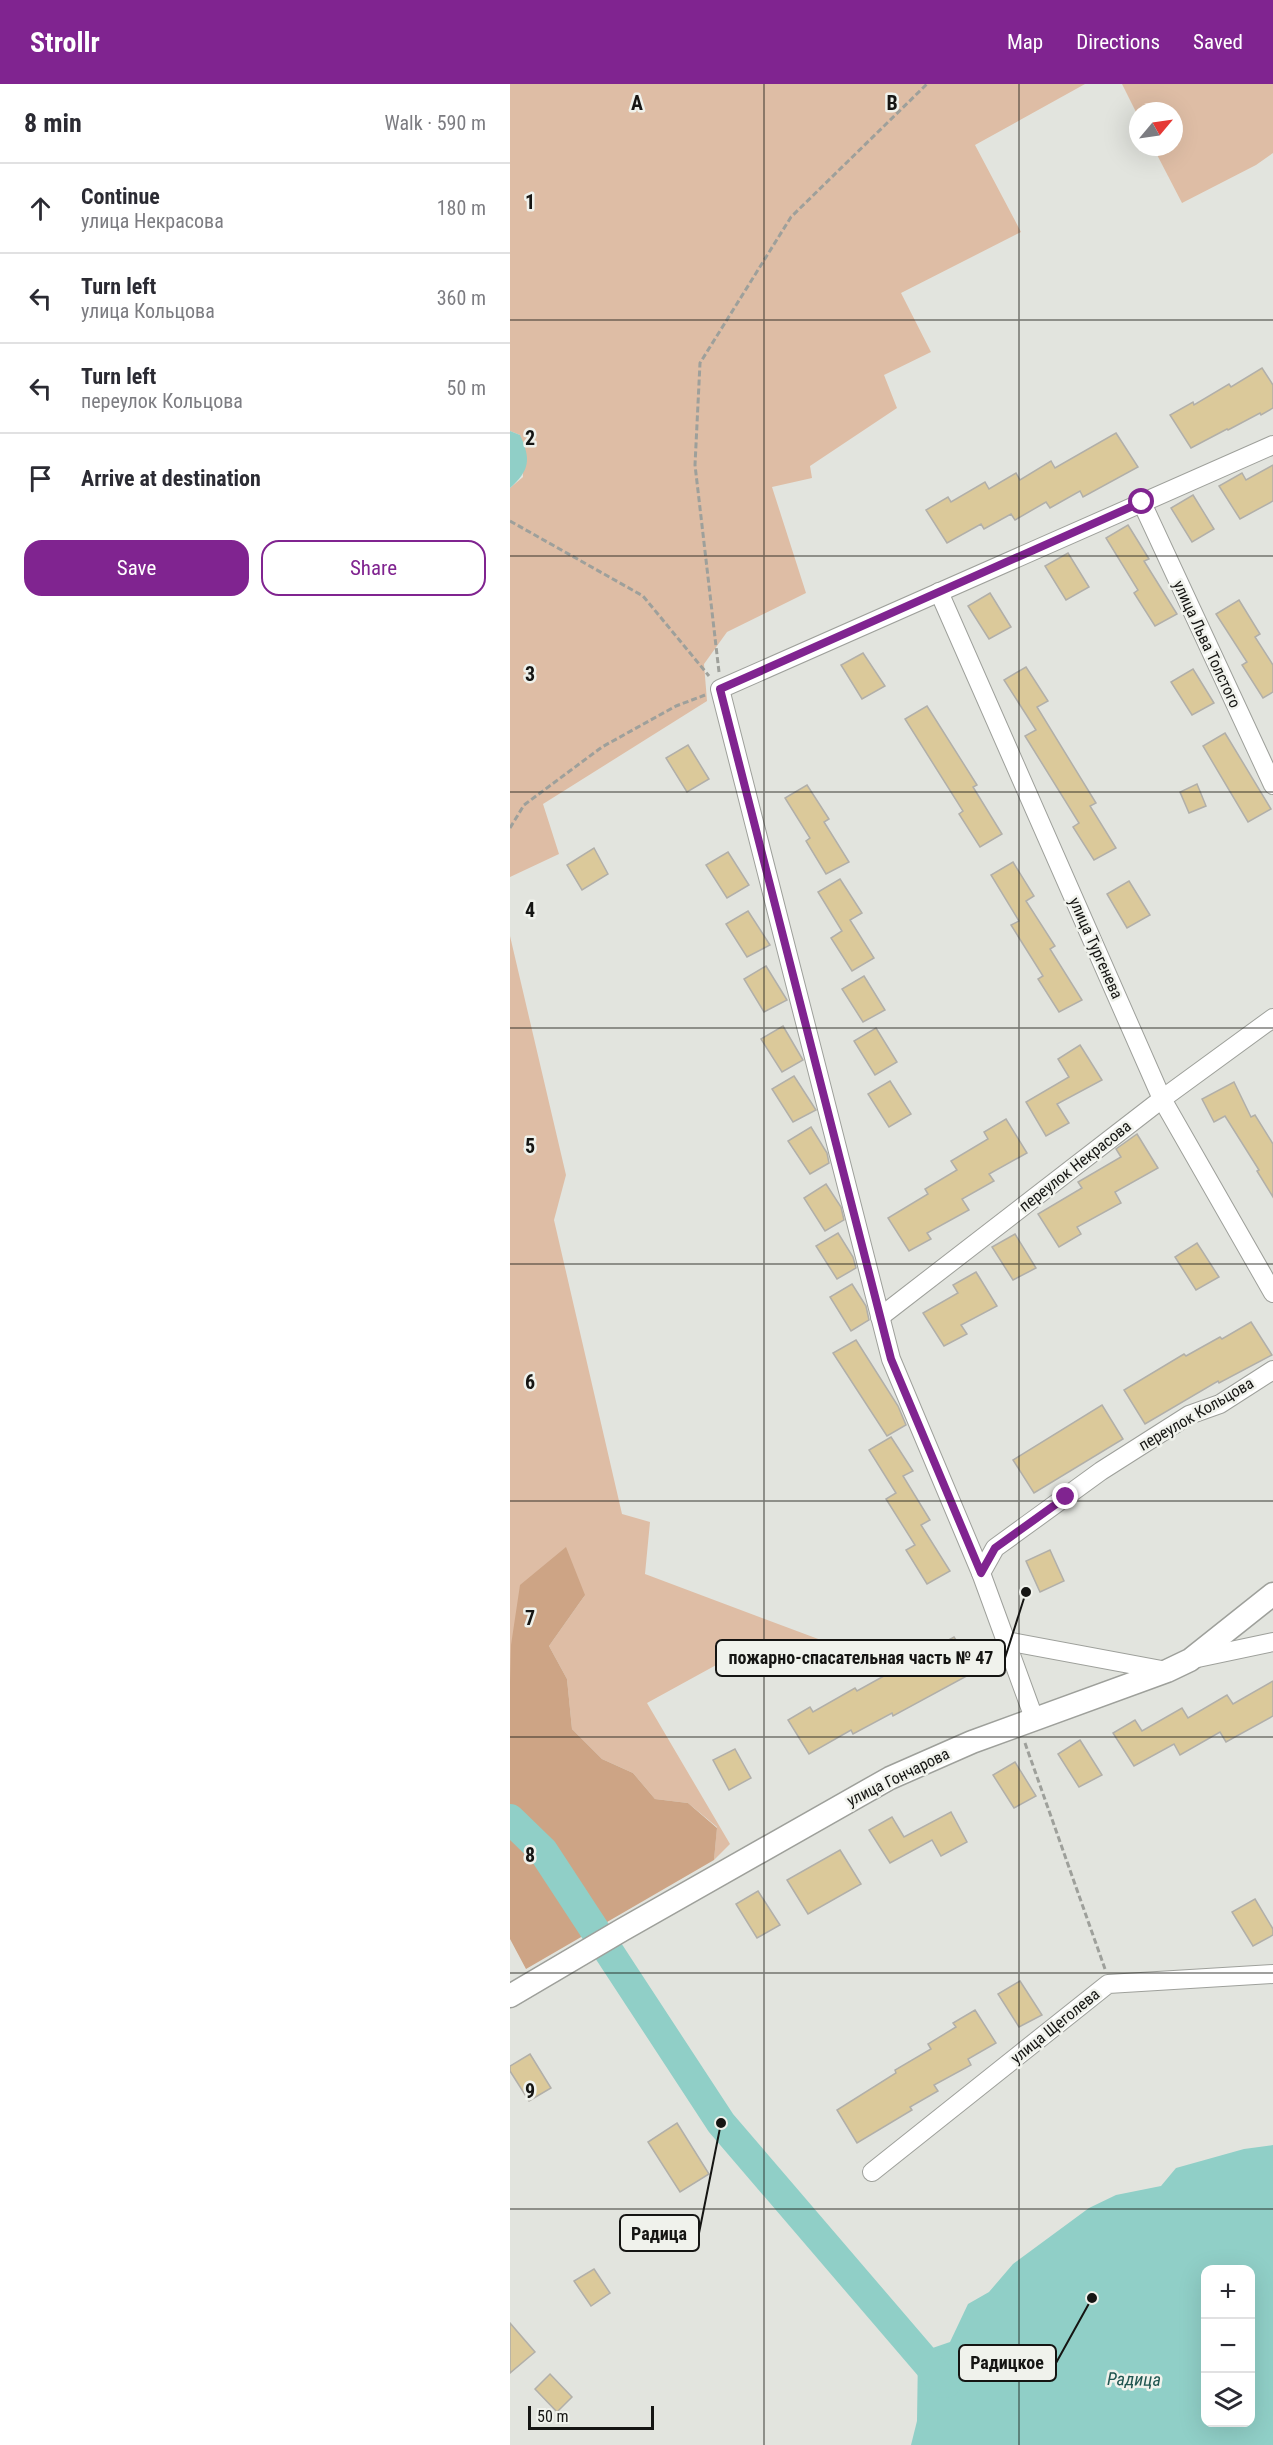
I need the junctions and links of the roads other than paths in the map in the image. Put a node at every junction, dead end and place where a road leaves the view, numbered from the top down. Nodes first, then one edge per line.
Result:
1 (1273, 445) edge
2 (1142, 502) junction
3 (939, 592) junction
4 (1273, 785) edge
5 (1273, 1018) edge
6 (1162, 1099) junction
7 (1273, 1293) edge
8 (880, 1317) junction
9 (1273, 1370) edge
10 (981, 1573) junction
11 (1273, 1594) edge
12 (1006, 1641) junction
13 (1273, 1642) edge
14 (1190, 1660) junction
15 (1167, 1671) junction
16 (1026, 1721) junction
17 (1273, 1974) edge
18 (510, 1996) edge
19 (872, 2172) dead end

1 - 2 street
2 - 3 street
2 - 4 street, улица Льва Толстого
3 - 6 street, улица Тургенева
3 - 8 street
5 - 6 street, переулок Некрасова
6 - 7 street, улица Тургенева
6 - 8 street, переулок Некрасова
8 - 10 street
9 - 10 street, переулок Кольцова
10 - 12 street
11 - 14 street, улица Гончарова
12 - 15 street
12 - 16 street
13 - 14 street, улица Гончарова
14 - 15 street, улица Гончарова
15 - 16 street, улица Гончарова
16 - 18 street, улица Гончарова
17 - 19 street, улица Щеголева

